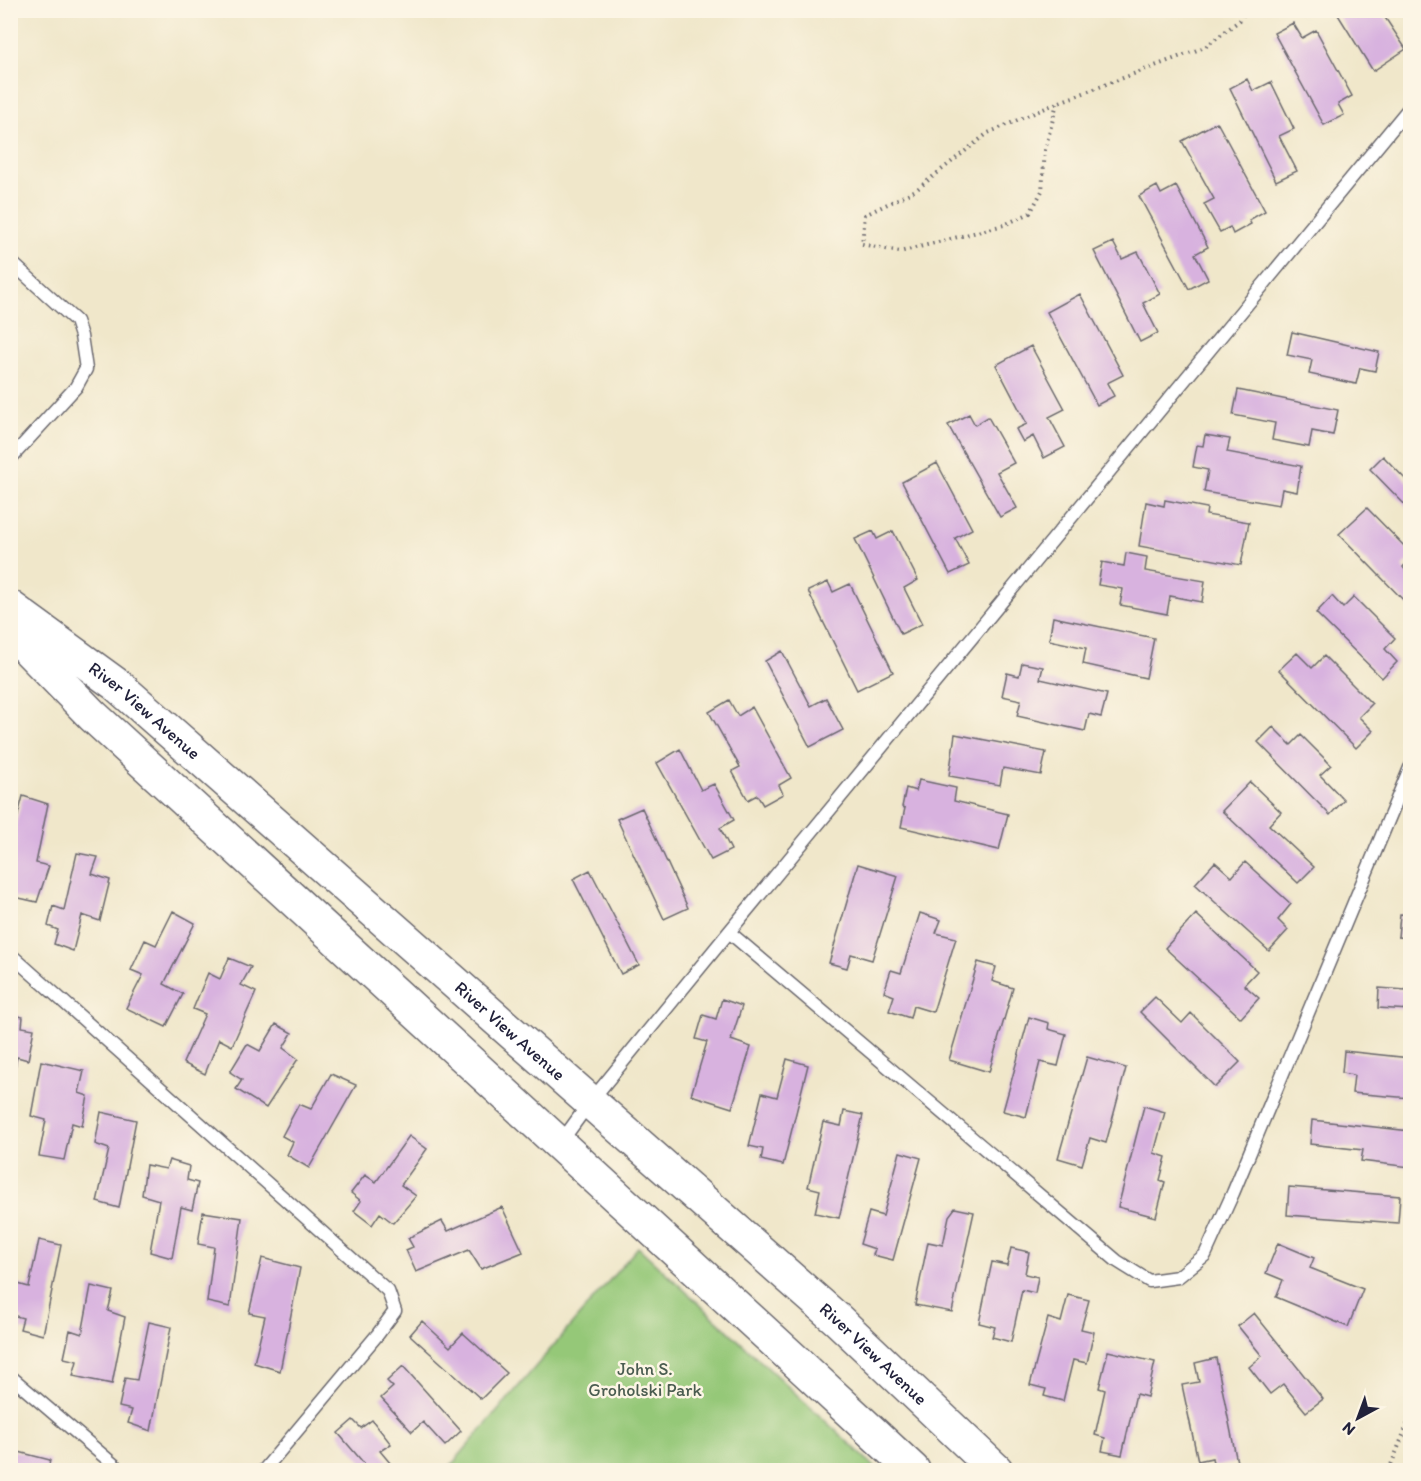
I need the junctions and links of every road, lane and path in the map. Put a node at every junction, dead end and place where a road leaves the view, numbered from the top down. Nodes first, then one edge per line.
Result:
1 (1246, 10) edge
2 (1058, 103) junction
3 (1410, 107) edge
4 (10, 261) edge
5 (10, 459) edge
6 (10, 607) edge
7 (10, 631) edge
8 (1410, 768) edge
9 (729, 932) junction
10 (10, 954) edge
11 (590, 1102) junction
12 (558, 1145) junction
13 (10, 1376) edge
14 (1410, 1418) edge
15 (120, 1470) edge
16 (264, 1470) edge
17 (912, 1470) edge
18 (996, 1470) edge
19 (1389, 1470) edge

1 - 2 path
2 - 2 path
3 - 9 lane
4 - 5 lane
6 - 11 main road, River View Avenue
7 - 12 main road, River View Avenue
8 - 9 lane
9 - 11 lane
10 - 16 lane
11 - 12 lane
11 - 18 main road, River View Avenue
12 - 17 main road, River View Avenue
13 - 15 lane
14 - 19 path

